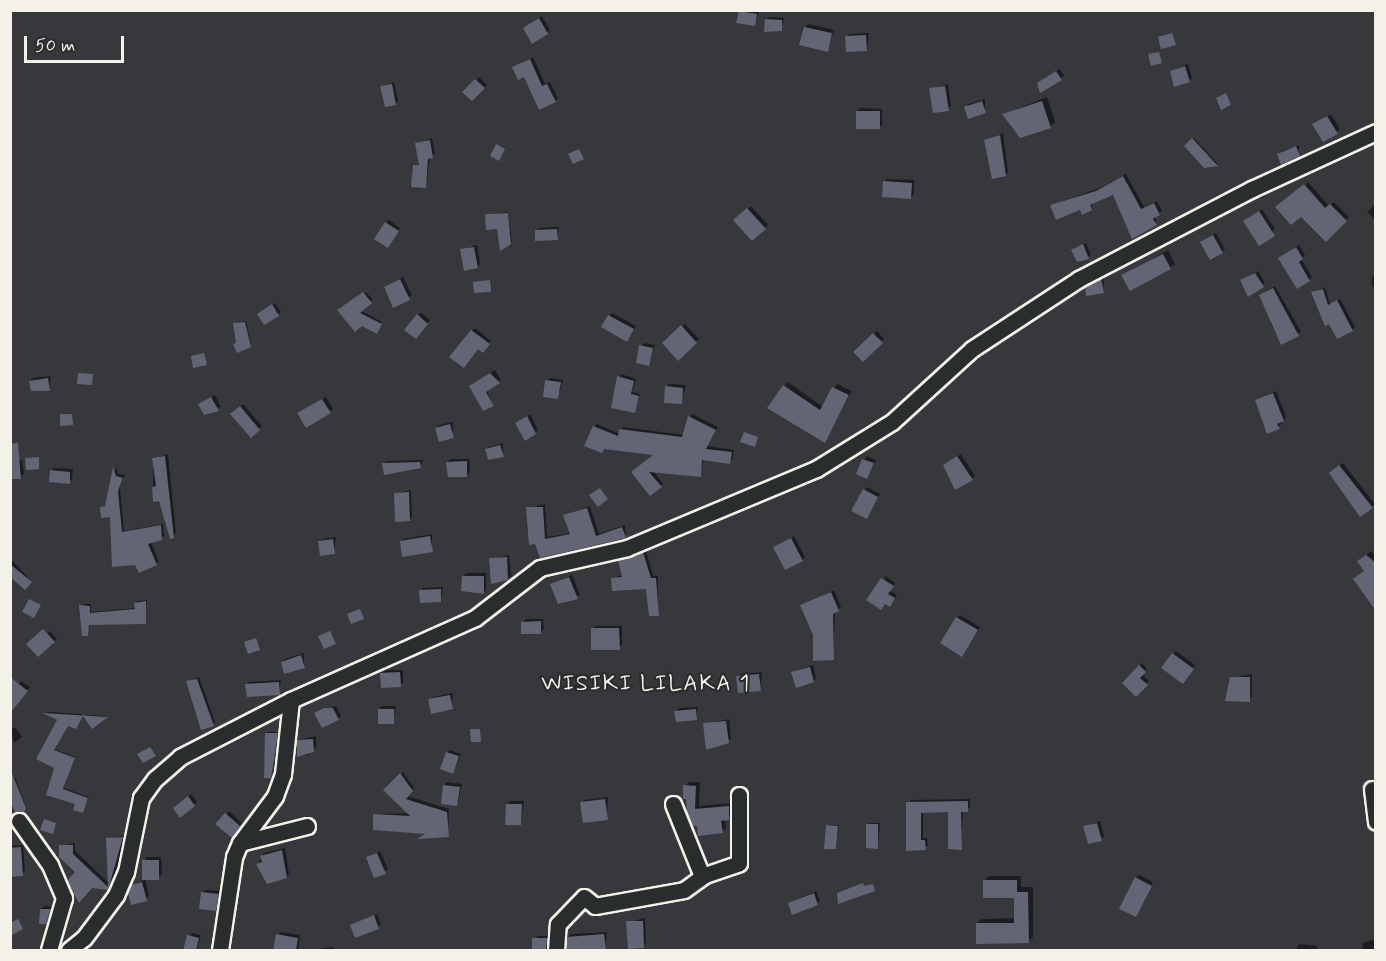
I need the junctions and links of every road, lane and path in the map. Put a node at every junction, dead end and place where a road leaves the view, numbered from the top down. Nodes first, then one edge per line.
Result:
1 (1376, 132) edge
2 (291, 700) junction
3 (1372, 789) dead end
4 (739, 795) dead end
5 (673, 804) dead end
6 (19, 821) dead end
7 (1376, 822) edge
8 (308, 826) dead end
9 (240, 843) junction
10 (706, 874) junction
11 (50, 951) edge
12 (69, 951) edge
13 (220, 951) edge
14 (556, 951) edge

1 - 2 street
2 - 9 street
2 - 12 street
3 - 7 street
4 - 10 street
5 - 10 street
6 - 11 street
8 - 9 street
9 - 13 street
10 - 14 street

